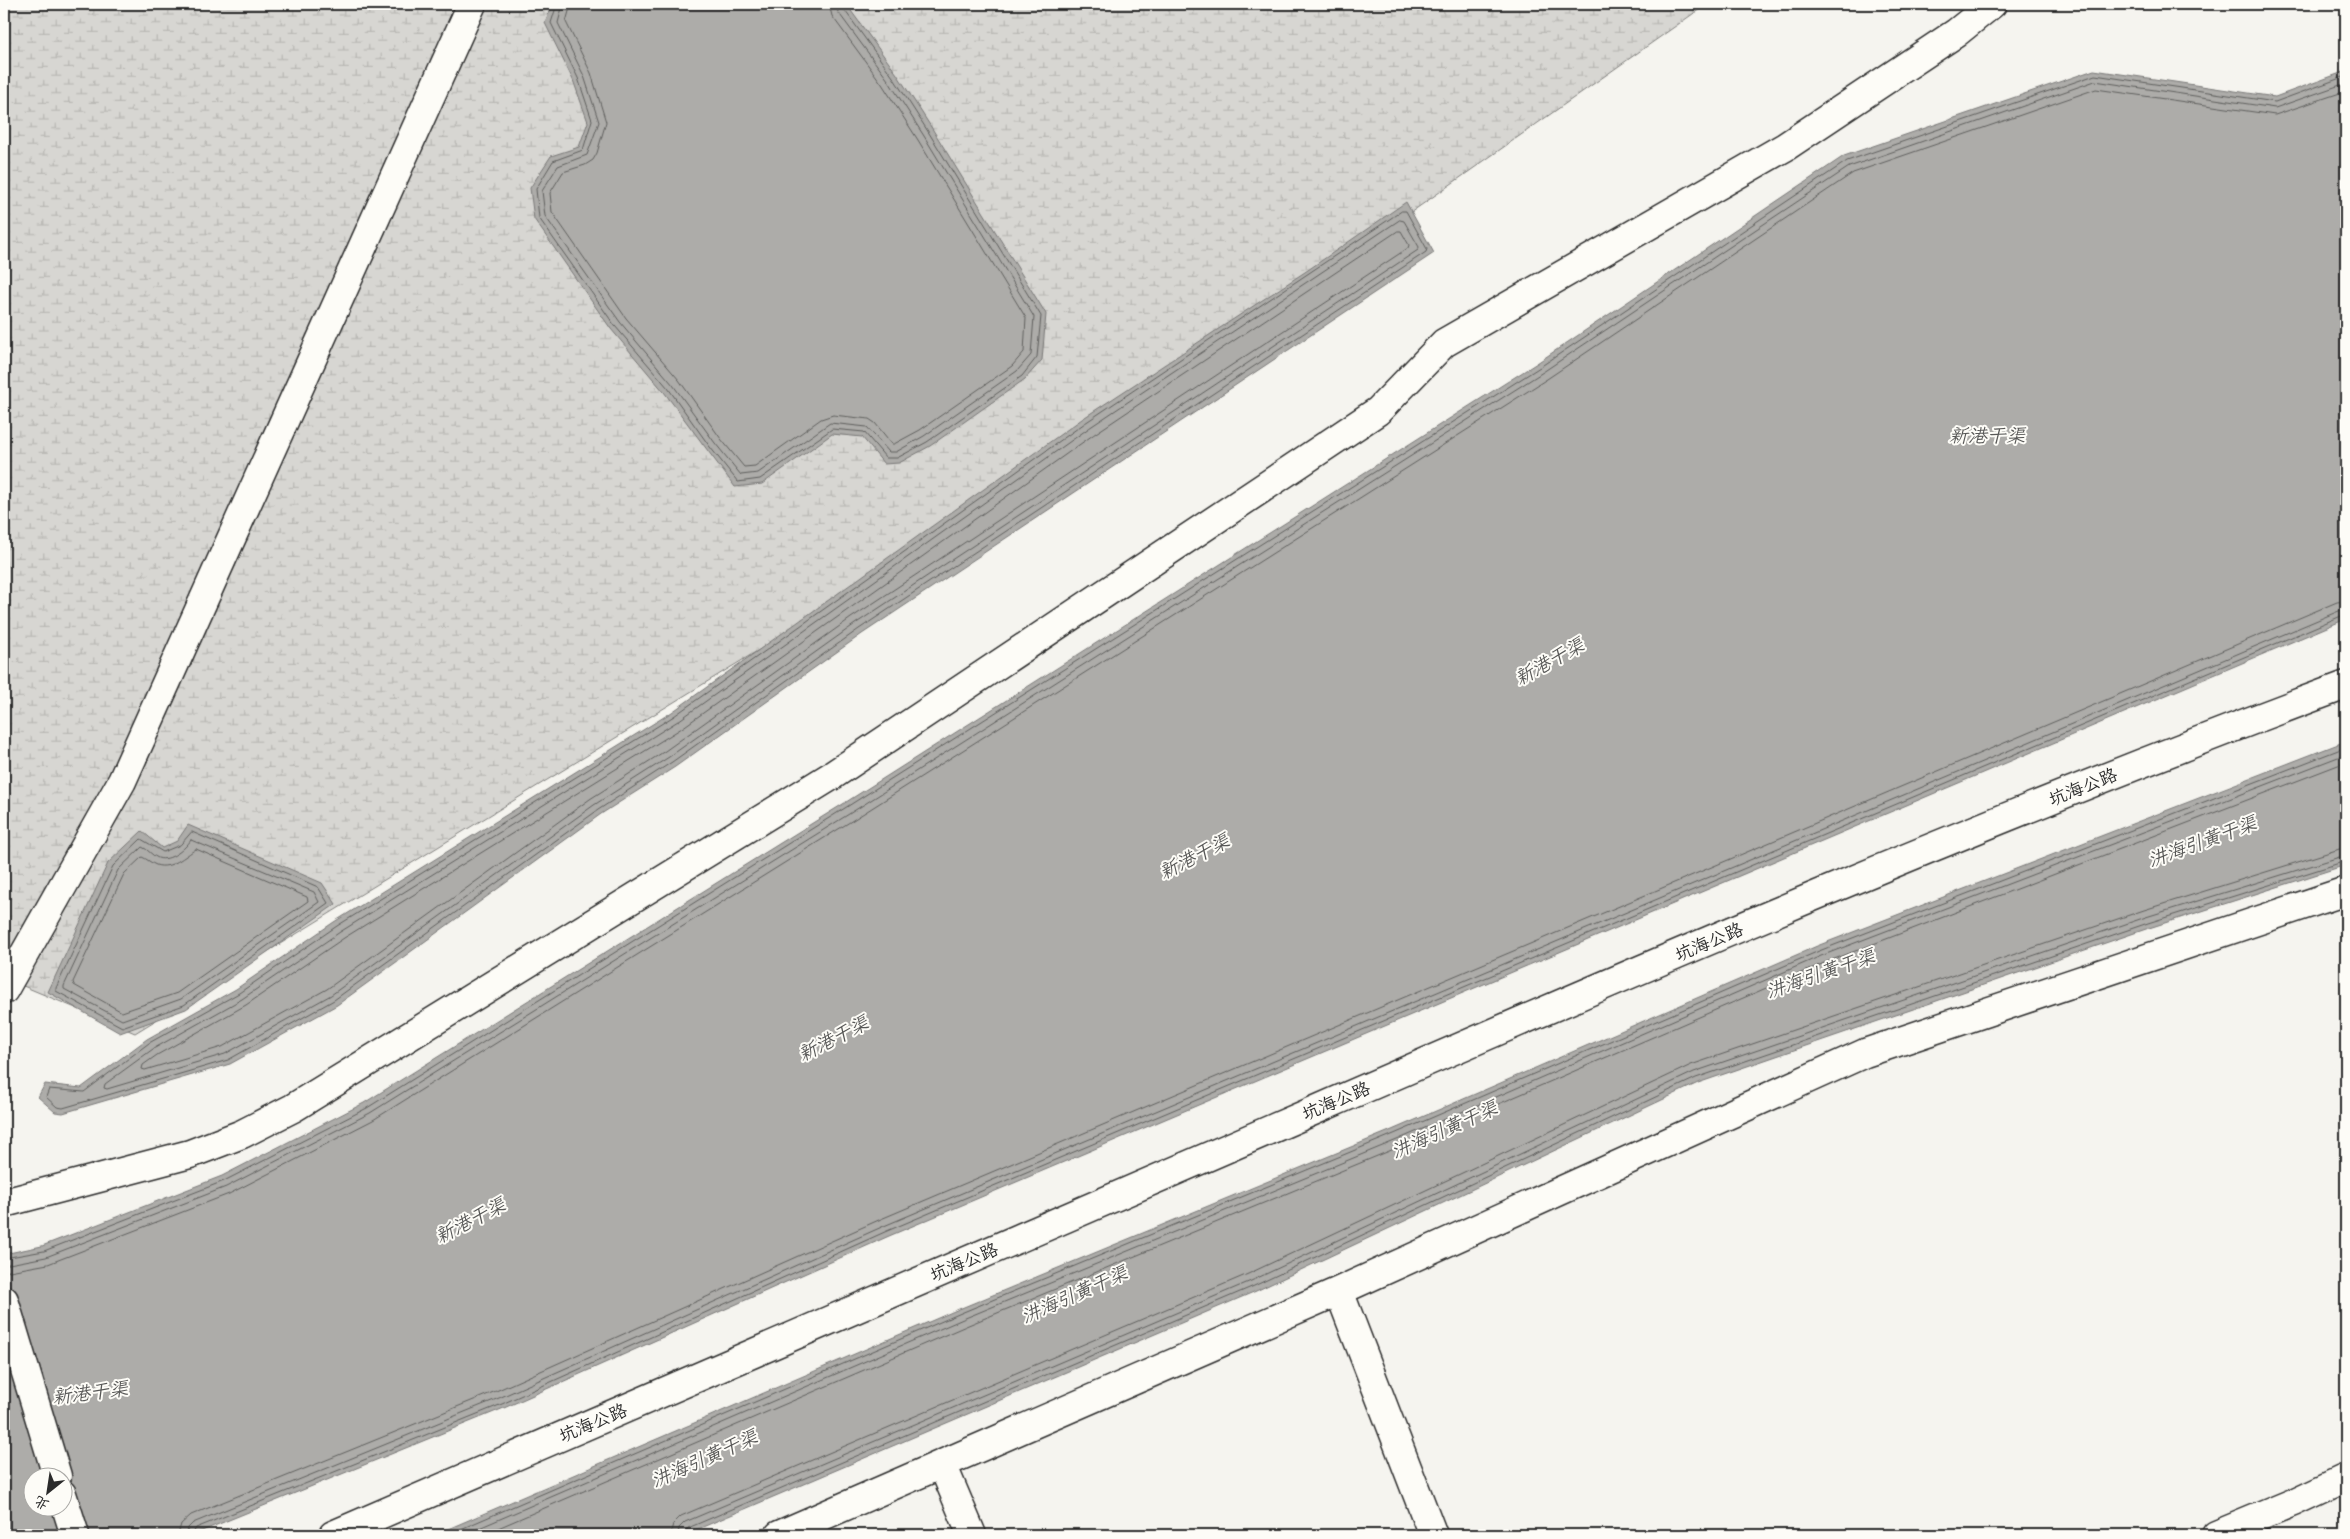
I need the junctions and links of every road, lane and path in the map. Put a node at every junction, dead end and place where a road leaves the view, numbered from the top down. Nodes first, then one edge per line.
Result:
1 (472, 4) edge
2 (1992, 4) edge
3 (2346, 685) edge
4 (2346, 891) edge
5 (4, 990) edge
6 (4, 1203) edge
7 (1339, 1291) junction
8 (4, 1300) edge
9 (942, 1464) junction
10 (54, 1466) edge
11 (2346, 1478) edge
12 (69, 1516) edge
13 (75, 1535) edge
14 (333, 1535) edge
15 (779, 1535) edge
16 (972, 1535) edge
17 (1433, 1535) edge
18 (2216, 1535) edge

1 - 5 street
2 - 6 street
3 - 14 street, 坑海公路
4 - 7 street
7 - 9 street
7 - 17 street
8 - 10 street
9 - 15 street
9 - 16 street
11 - 18 street
12 - 13 street

